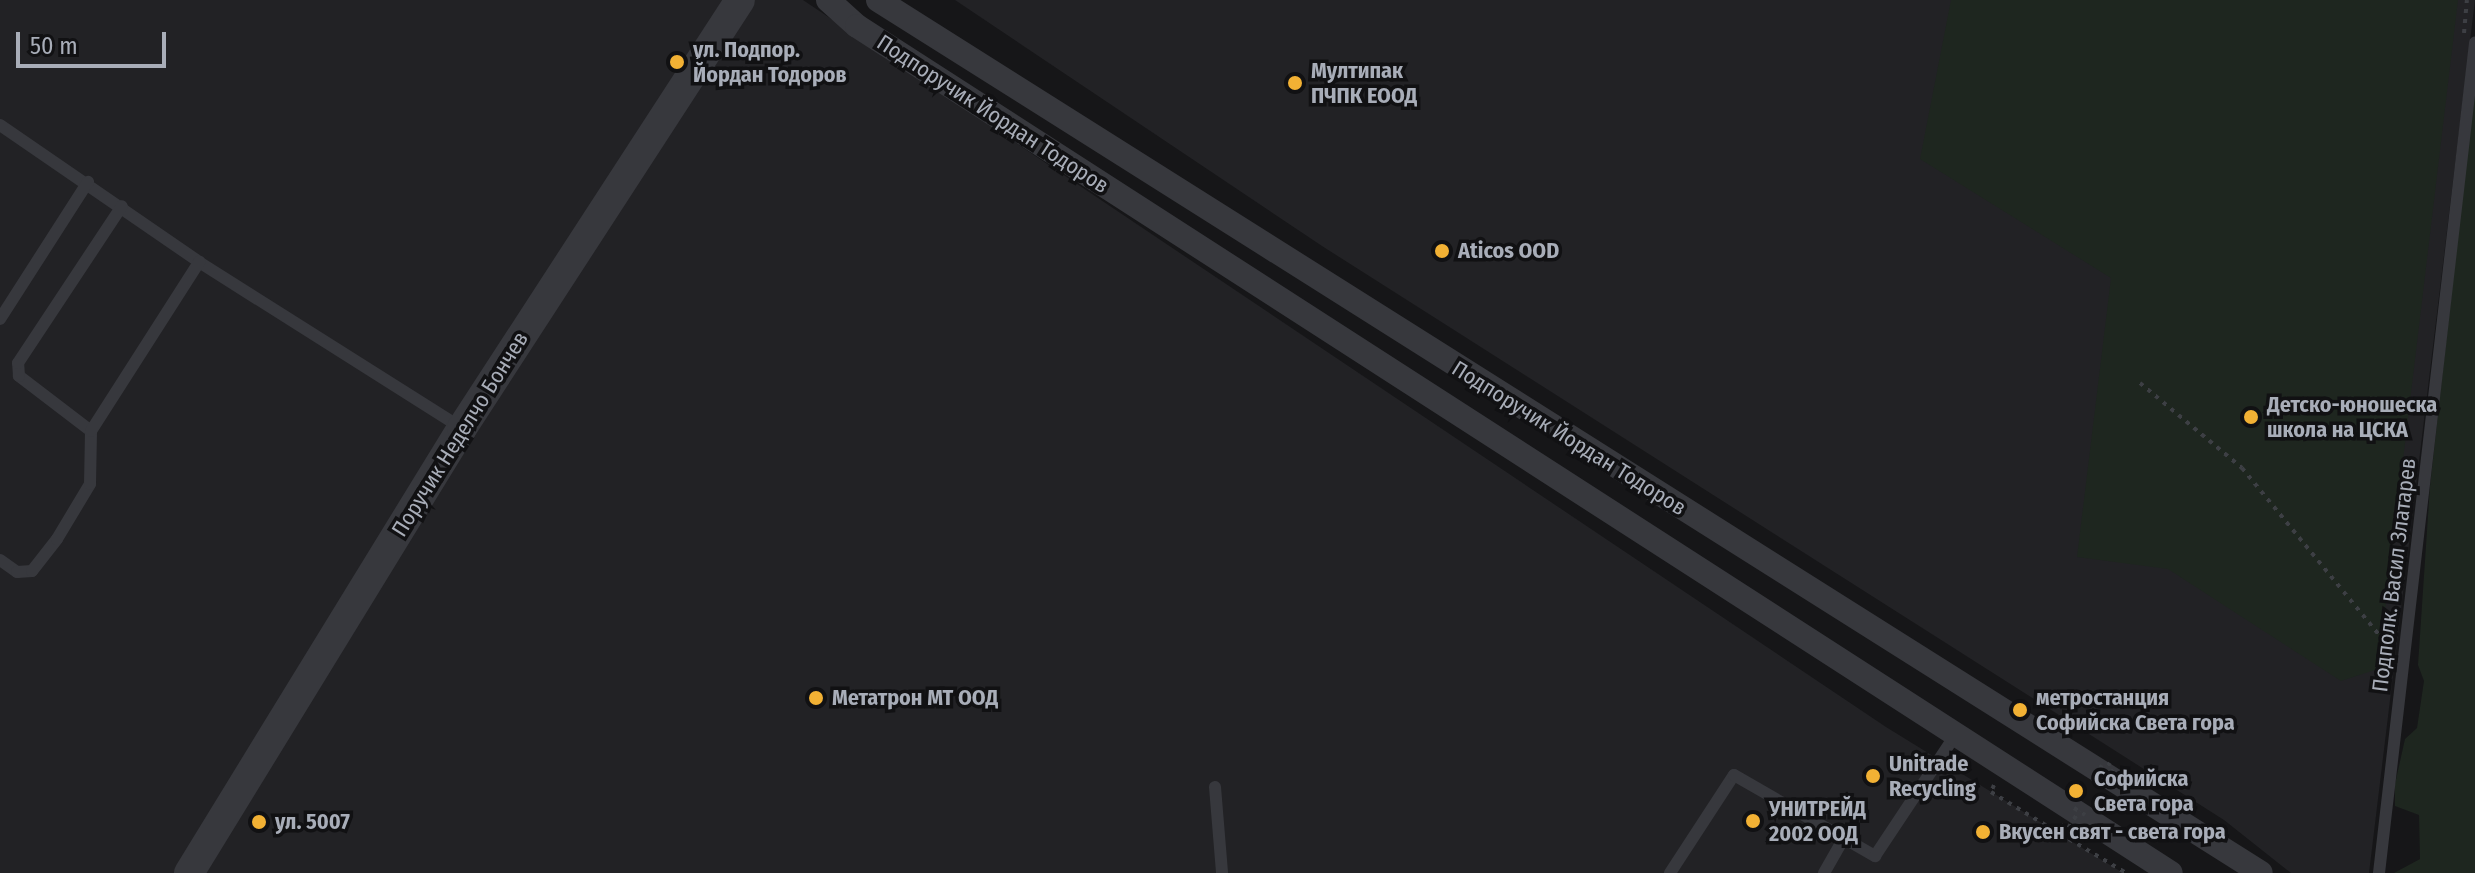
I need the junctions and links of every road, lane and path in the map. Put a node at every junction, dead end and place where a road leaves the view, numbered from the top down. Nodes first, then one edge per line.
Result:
1 (740, 0) edge
2 (828, 0) edge
3 (878, 0) edge
4 (2475, 43) edge
5 (0, 125) edge
6 (88, 182) junction
7 (122, 206) junction
8 (199, 262) junction
9 (0, 319) edge
10 (2140, 383) dead end
11 (462, 428) junction
12 (91, 431) junction
13 (0, 560) edge
14 (2404, 667) junction
15 (1956, 734) junction
16 (2112, 765) dead end
17 (2099, 766) dead end
18 (2105, 770) junction
19 (2092, 779) dead end
20 (1215, 787) dead end
21 (1991, 792) dead end
22 (2085, 815) dead end
23 (2061, 825) dead end
24 (2068, 829) junction
25 (2057, 832) dead end
26 (2063, 836) dead end
27 (1844, 838) junction
28 (189, 873) edge
29 (1222, 873) edge
30 (1670, 873) edge
31 (1824, 873) edge
32 (2126, 873) edge
33 (2171, 873) edge
34 (2261, 873) edge
35 (2379, 873) edge

1 - 11 street, Поручик Неделчо Бончев
2 - 15 street, Подпоручик Йордан Тодоров
3 - 34 street, Подпоручик Йордан Тодоров
4 - 14 lane, Подполк. Васил Златарев
5 - 6 lane
6 - 7 lane
6 - 9 lane
7 - 8 lane
7 - 12 lane
8 - 11 lane
8 - 12 lane
10 - 14 path
11 - 28 street, Поручик Неделчо Бончев
12 - 13 lane
14 - 35 lane, Подполк. Васил Златарев
15 - 27 lane
15 - 33 street, Подпоручик Йордан Тодоров
16 - 18 path, bridge
17 - 18 path, bridge
18 - 19 path, bridge
20 - 29 lane
21 - 25 path
22 - 24 path, bridge
23 - 24 path, bridge
24 - 26 path, bridge
24 - 32 path, bridge
27 - 30 lane
27 - 31 lane

